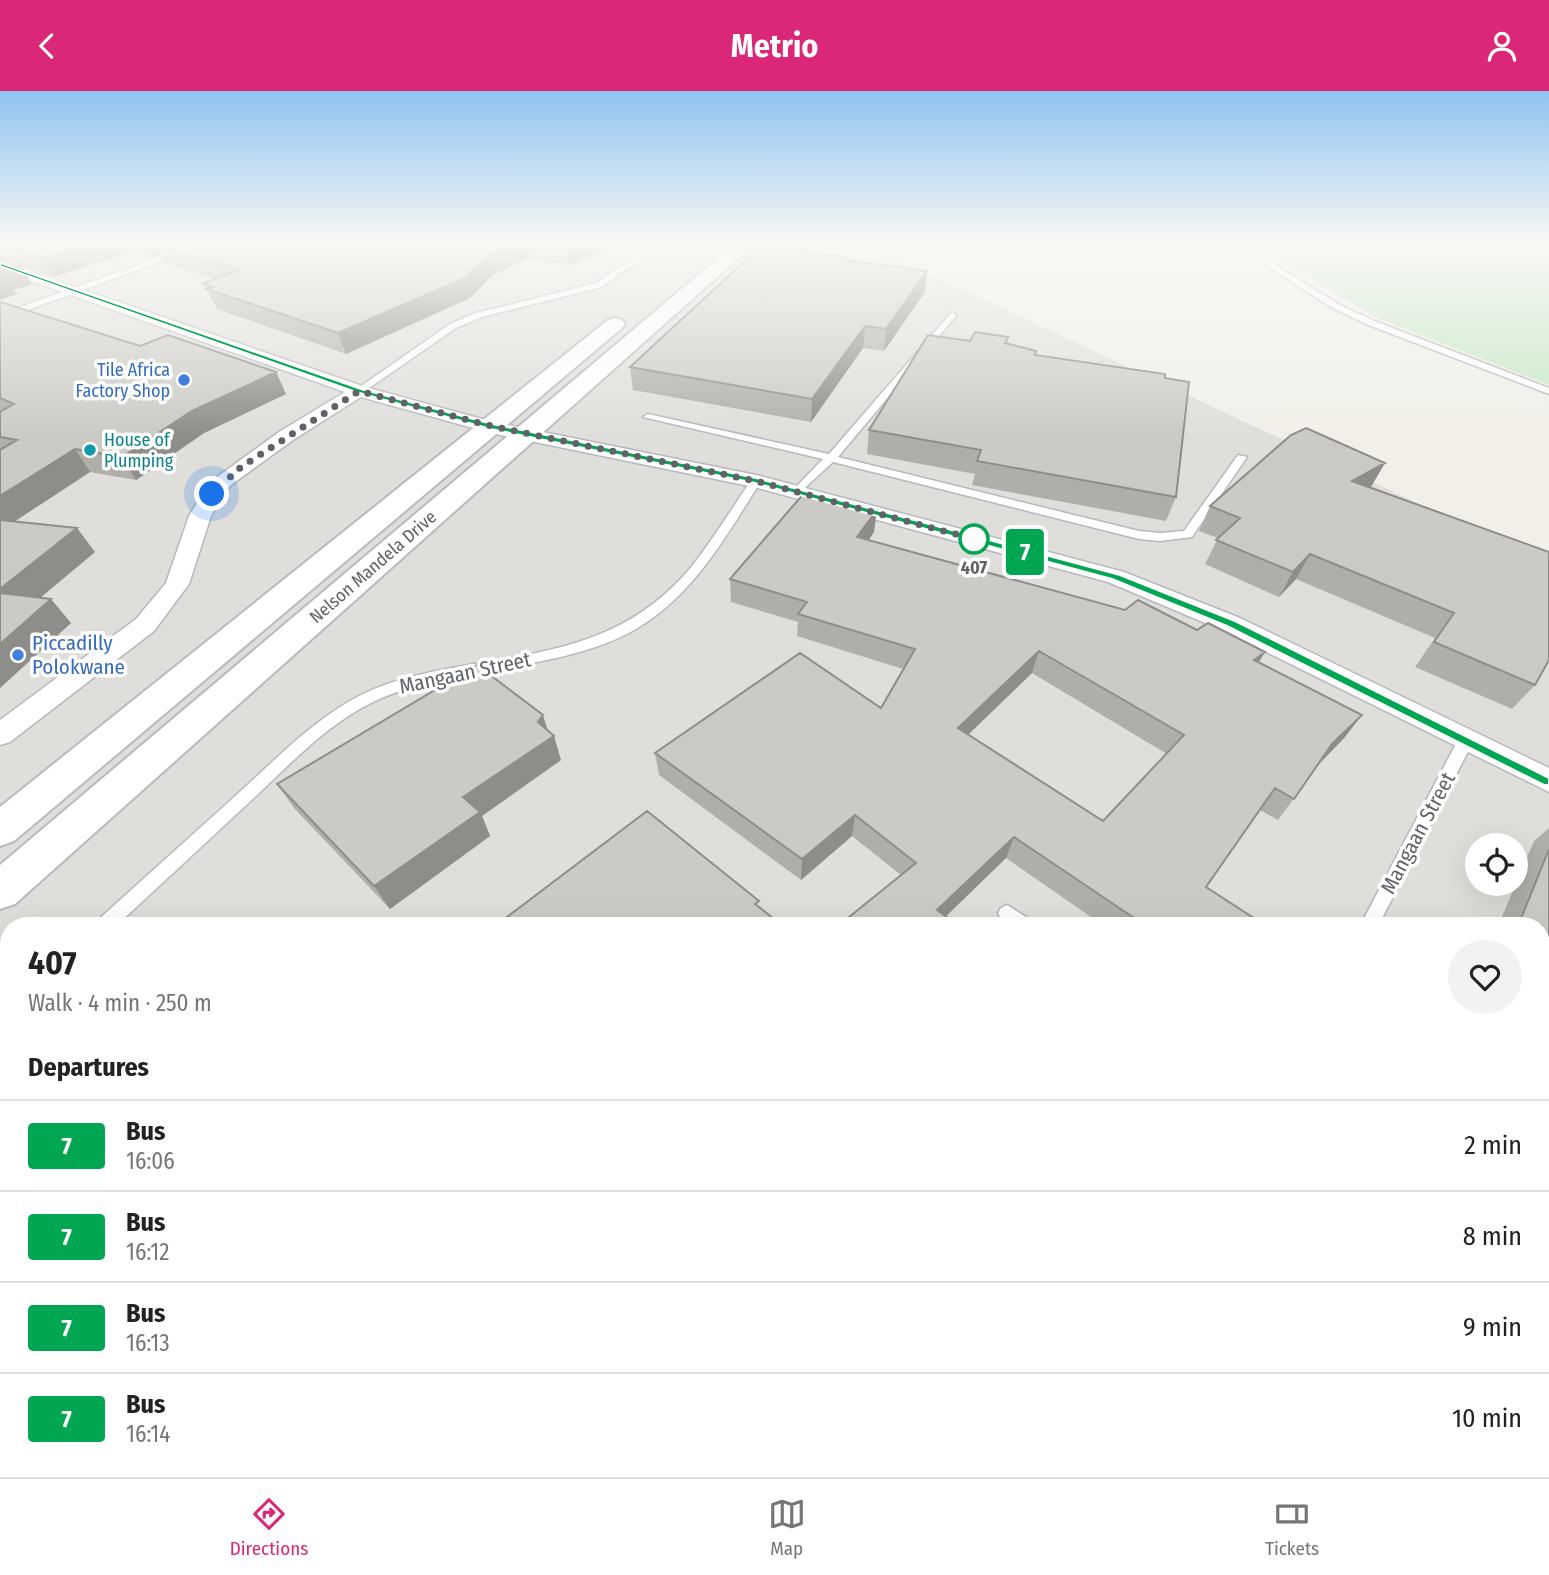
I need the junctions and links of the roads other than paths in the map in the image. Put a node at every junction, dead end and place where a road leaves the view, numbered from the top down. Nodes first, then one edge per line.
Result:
1 (25, 308) edge
2 (119, 308) edge
3 (508, 308) edge
4 (672, 308) edge
5 (1338, 308) edge
6 (626, 315) dead end
7 (952, 315) dead end
8 (0, 317) edge
9 (359, 391) junction
10 (1549, 391) edge
11 (648, 417) dead end
12 (491, 426) junction
13 (527, 434) junction
14 (1242, 457) dead end
15 (831, 458) junction
16 (756, 481) junction
17 (797, 492) junction
18 (0, 735) edge
19 (1466, 740) junction
20 (1549, 782) edge
21 (0, 830) edge
22 (0, 891) edge
23 (1007, 913) dead end
24 (114, 917) edge
25 (1013, 917) edge
26 (1374, 917) edge

1 - 8 lane
2 - 9 street
3 - 9 lane
4 - 13 main road, Nelson Mandela Drive
5 - 10 lane
6 - 12 main road, Nelson Mandela Drive
7 - 15 lane
9 - 12 street
9 - 18 street
11 - 15 lane
12 - 13 street
12 - 21 main road, Nelson Mandela Drive
13 - 16 street
13 - 22 main road, Nelson Mandela Drive
14 - 15 lane
15 - 17 lane
16 - 17 street
16 - 24 lane, Mangaan Street
17 - 19 street
19 - 20 street
19 - 26 lane, Mangaan Street
23 - 25 lane

